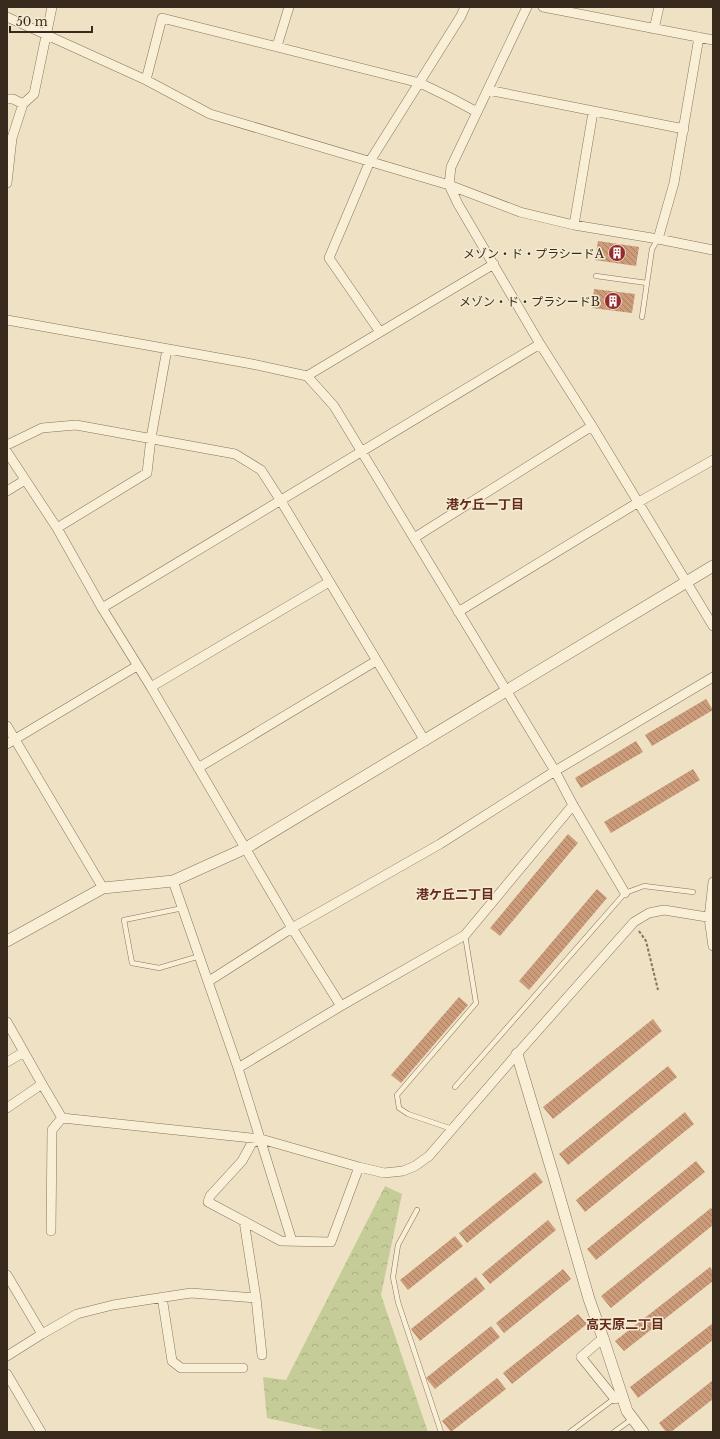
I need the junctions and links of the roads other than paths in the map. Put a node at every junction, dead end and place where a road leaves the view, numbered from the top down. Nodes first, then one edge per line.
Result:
1 (52, 7) edge
2 (289, 7) edge
3 (465, 7) edge
4 (527, 7) edge
5 (543, 7) edge
6 (659, 7) edge
7 (7, 17) edge
8 (654, 29) junction
9 (47, 35) junction
10 (699, 37) junction
11 (712, 37) edge
12 (277, 46) junction
13 (146, 80) junction
14 (420, 83) junction
15 (488, 90) junction
16 (7, 99) edge
17 (23, 104) junction
18 (477, 112) junction
19 (593, 112) junction
20 (684, 129) junction
21 (9, 138) edge
22 (370, 161) junction
23 (7, 181) edge
24 (449, 184) junction
25 (574, 225) junction
26 (658, 239) junction
27 (713, 250) edge
28 (494, 264) junction
29 (596, 276) dead end
30 (647, 283) junction
31 (642, 317) dead end
32 (7, 320) edge
33 (380, 332) junction
34 (540, 344) junction
35 (167, 349) junction
36 (307, 376) junction
37 (592, 426) junction
38 (151, 438) junction
39 (7, 445) edge
40 (7, 452) edge
41 (362, 452) junction
42 (713, 460) edge
43 (25, 480) junction
44 (7, 491) edge
45 (281, 501) junction
46 (638, 502) junction
47 (57, 528) junction
48 (414, 538) junction
49 (713, 566) edge
50 (329, 582) junction
51 (686, 582) junction
52 (102, 608) junction
53 (458, 612) junction
54 (713, 626) edge
55 (376, 661) junction
56 (137, 666) junction
57 (713, 677) edge
58 (151, 687) junction
59 (506, 692) junction
60 (7, 726) edge
61 (11, 741) edge
62 (425, 741) junction
63 (198, 768) junction
64 (555, 771) junction
65 (573, 805) junction
66 (246, 848) junction
67 (173, 881) junction
68 (713, 882) edge
69 (103, 888) junction
70 (693, 892) dead end
71 (626, 893) junction
72 (183, 908) junction
73 (711, 918) edge
74 (292, 928) junction
75 (465, 935) junction
76 (7, 941) edge
77 (713, 946) edge
78 (200, 956) junction
79 (208, 981) junction
80 (341, 1006) junction
81 (7, 1022) edge
82 (24, 1052) junction
83 (517, 1054) junction
84 (7, 1062) edge
85 (238, 1068) junction
86 (42, 1084) junction
87 (456, 1087) dead end
88 (7, 1108) edge
89 (62, 1118) junction
90 (452, 1129) junction
91 (261, 1139) junction
92 (358, 1167) junction
93 (416, 1210) dead end
94 (244, 1221) junction
95 (52, 1231) dead end
96 (292, 1241) junction
97 (7, 1275) edge
98 (162, 1297) junction
99 (256, 1298) junction
100 (42, 1334) junction
101 (604, 1338) junction
102 (262, 1355) dead end
103 (7, 1356) edge
104 (243, 1368) dead end
105 (7, 1374) edge
106 (618, 1398) junction
107 (632, 1419) junction
108 (41, 1432) edge
109 (442, 1432) edge
110 (570, 1432) edge
111 (614, 1432) edge
112 (643, 1432) edge

1 - 9 street
2 - 12 street
3 - 14 street
4 - 15 street
5 - 8 street
6 - 8 street
7 - 9 street
8 - 10 street
9 - 13 street
9 - 17 street
10 - 11 street
10 - 20 street
12 - 13 street
12 - 14 street
13 - 22 street
14 - 18 street
14 - 22 street
15 - 18 street
15 - 19 street
16 - 17 street
17 - 21 street
18 - 24 street
19 - 20 street
19 - 25 street
20 - 26 street
21 - 23 street
22 - 24 street
22 - 33 street
24 - 25 street
24 - 28 street
25 - 26 street
26 - 27 street
26 - 30 lane
28 - 33 street
28 - 34 street
29 - 30 lane
30 - 31 lane
32 - 35 street
33 - 36 street
34 - 37 street
34 - 41 street
35 - 36 street
35 - 38 street
36 - 41 street
37 - 46 street
37 - 48 street
38 - 39 street
38 - 45 street
38 - 47 street
40 - 43 street
41 - 45 street
41 - 48 street
42 - 46 street
43 - 44 street
43 - 47 street
45 - 50 street
45 - 52 street
46 - 51 street
46 - 53 street
47 - 52 street
48 - 53 street
49 - 51 street
50 - 55 street
50 - 58 street
51 - 54 street
51 - 59 street
52 - 56 street
53 - 59 street
55 - 62 street
55 - 63 street
56 - 58 street
56 - 61 street
57 - 64 street
58 - 63 street
59 - 62 street
59 - 64 street
60 - 61 street
61 - 69 street
62 - 66 street
63 - 66 street
64 - 65 street
64 - 74 street
65 - 71 street
65 - 75 street
66 - 67 street
66 - 74 street
67 - 69 street
67 - 72 street
68 - 73 street
69 - 76 street
70 - 71 lane
71 - 87 lane
72 - 78 street
72 - 78 lane
73 - 77 street
73 - 83 street
74 - 79 street
74 - 80 street
75 - 80 street
75 - 90 lane
78 - 79 street
79 - 85 street
80 - 85 street
81 - 82 street
82 - 84 street
82 - 86 street
83 - 90 street
83 - 101 street
85 - 91 street
86 - 88 street
86 - 89 street
89 - 91 street
89 - 95 street
90 - 92 street
91 - 92 street
91 - 94 street
91 - 96 street
92 - 96 street
93 - 109 lane
94 - 96 street
94 - 99 street
97 - 100 street
98 - 99 street
98 - 100 street
98 - 104 street
99 - 102 street
100 - 103 street
101 - 106 street
101 - 106 street
105 - 108 street
106 - 107 street
106 - 110 lane
107 - 111 lane
107 - 112 street

